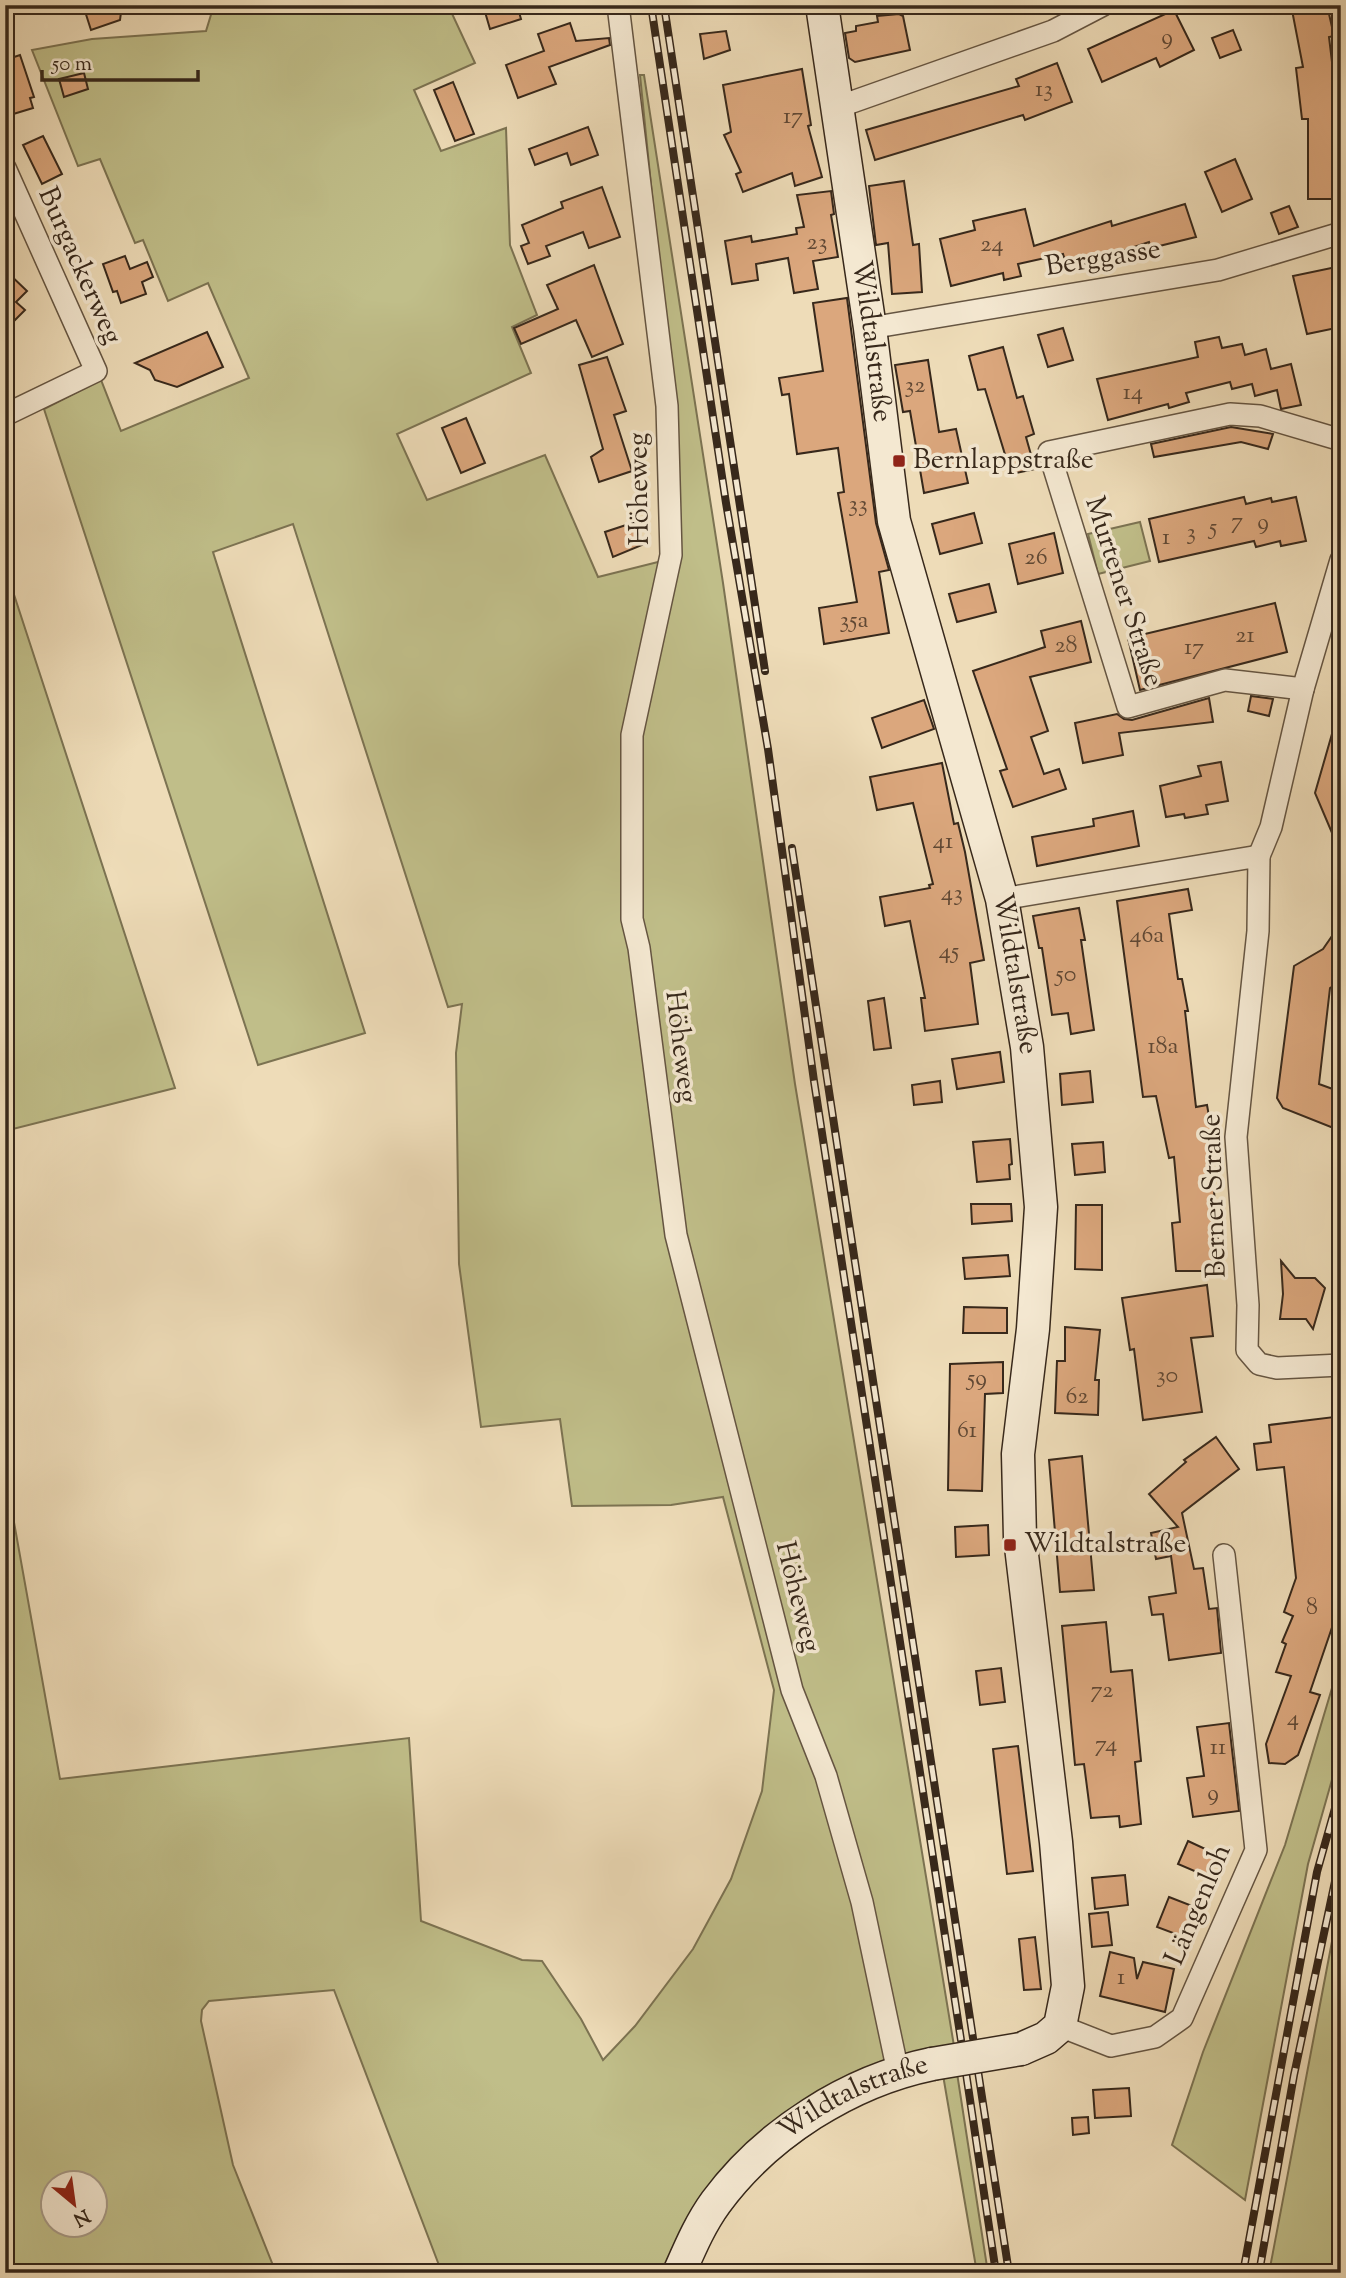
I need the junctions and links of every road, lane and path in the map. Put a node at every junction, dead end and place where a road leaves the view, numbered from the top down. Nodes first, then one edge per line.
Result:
1 (618, 5) edge
2 (822, 5) edge
3 (1103, 5) edge
4 (838, 107) junction
5 (5, 168) edge
6 (1341, 233) edge
7 (870, 328) junction
8 (5, 415) edge
9 (1341, 440) edge
10 (1341, 560) edge
11 (1303, 689) junction
12 (1259, 856) junction
13 (1002, 898) junction
14 (1341, 1365) edge
15 (1224, 1555) dead end
16 (1060, 2026) junction
17 (898, 2073) junction
18 (679, 2273) edge

1 - 17 street, Höheweg
2 - 4 street, Wildtalstraße
3 - 4 street
4 - 7 street, Wildtalstraße
5 - 8 street, Burgackerweg
6 - 7 street, Berggasse
7 - 13 street, Wildtalstraße
9 - 11 street, Murtener Straße
10 - 11 street, Berner Straße
11 - 12 street, Berner Straße
12 - 13 street
12 - 14 street, Berner Straße
13 - 16 street, Wildtalstraße
15 - 16 street, Längenloh
16 - 17 street, Wildtalstraße, bridge
17 - 18 street, Wildtalstraße

